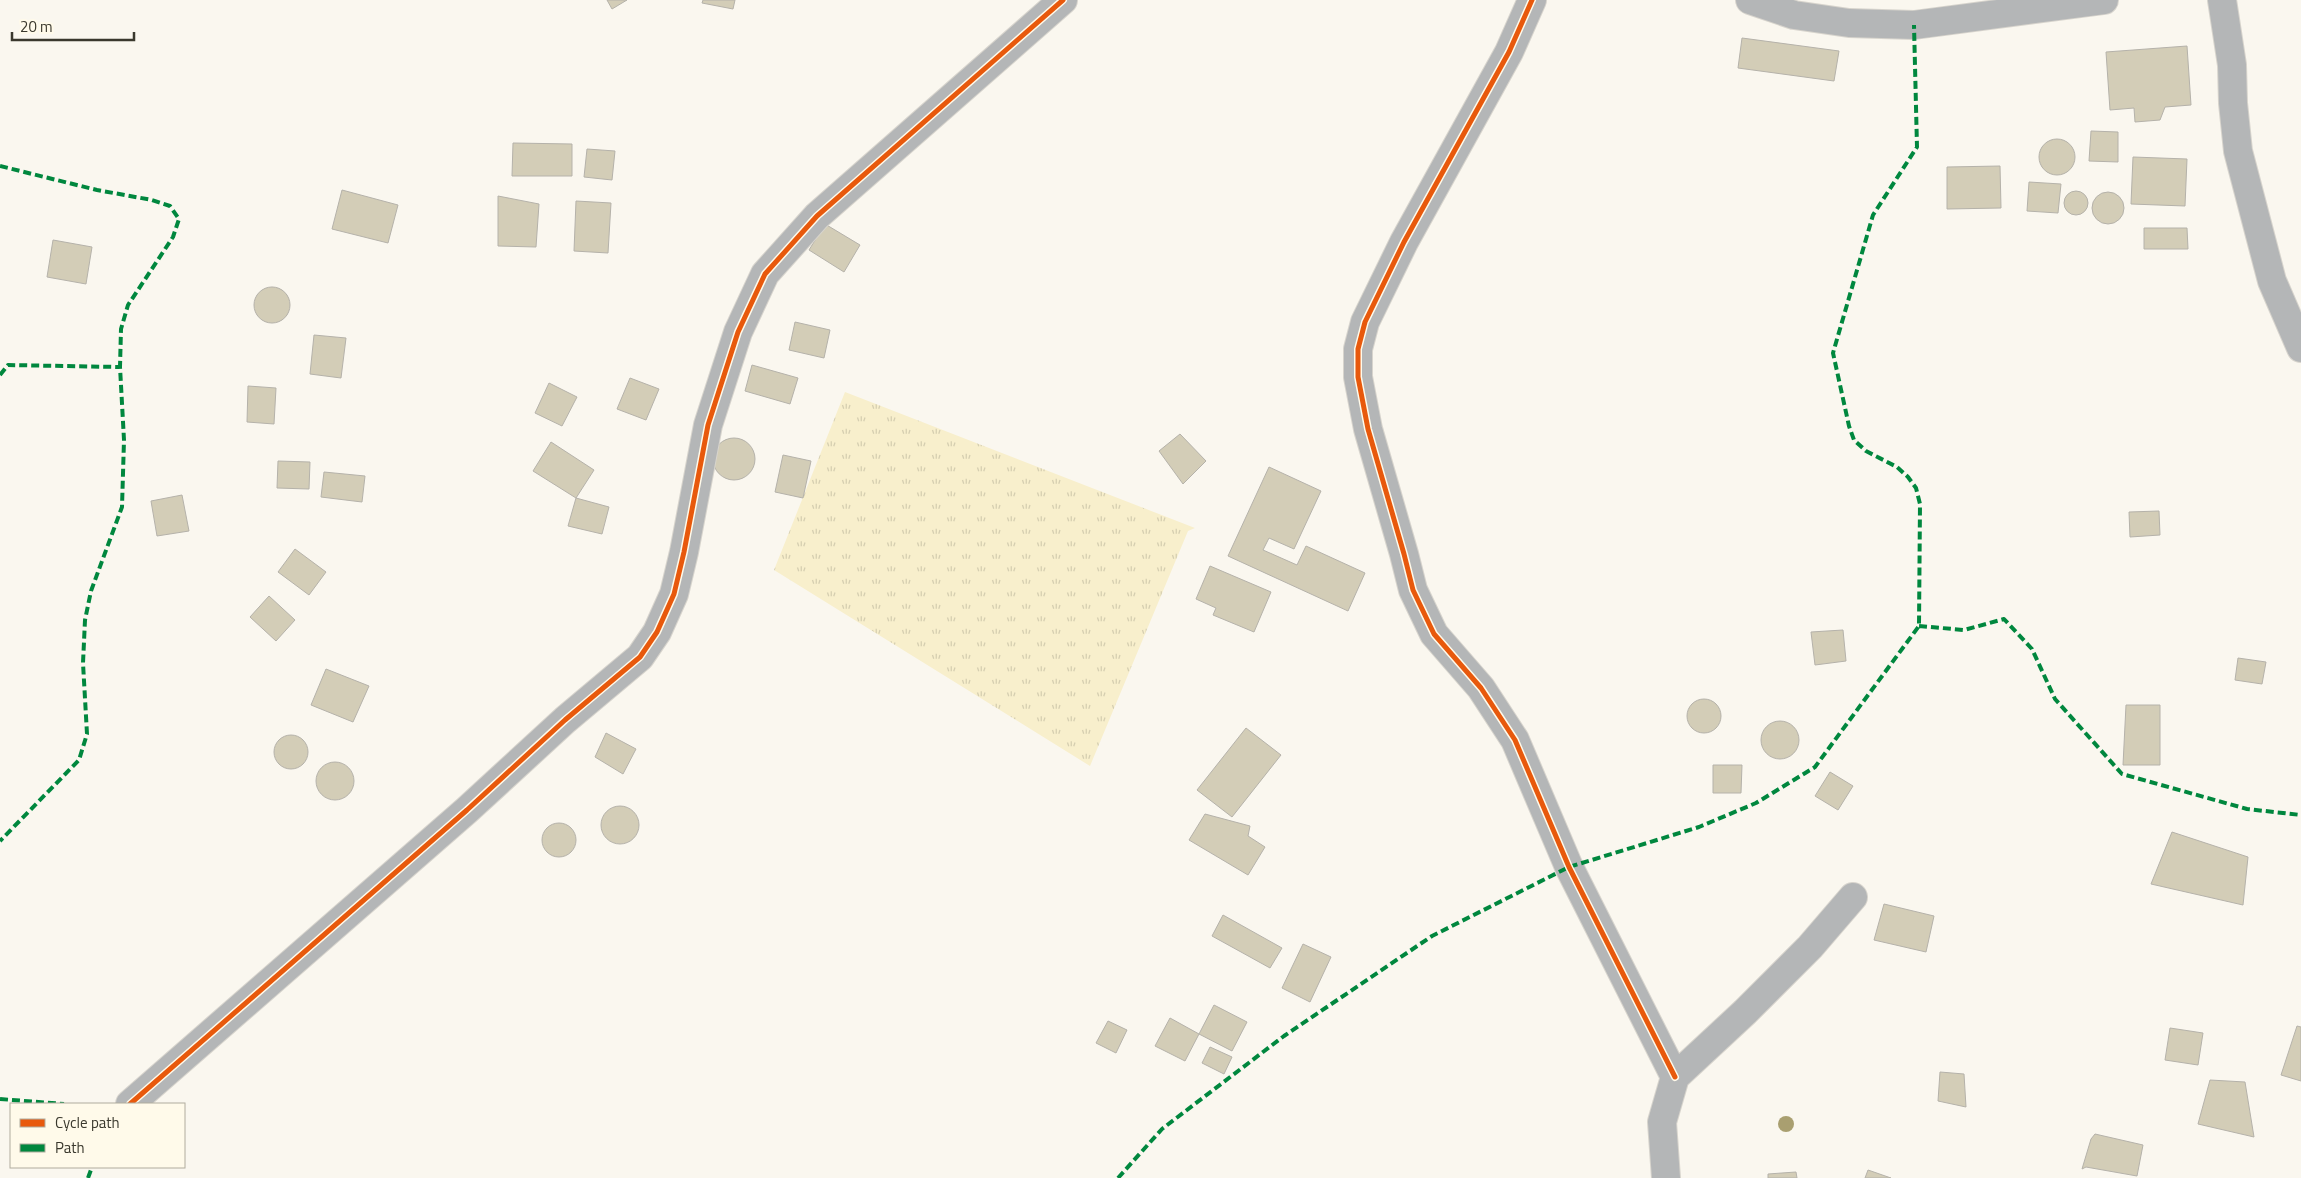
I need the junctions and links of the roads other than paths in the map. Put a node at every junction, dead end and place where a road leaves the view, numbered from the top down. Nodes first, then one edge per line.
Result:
1 (1063, 0) edge
2 (1532, 0) edge
3 (1750, 0) edge
4 (2098, 0) edge
5 (2222, 0) edge
6 (2301, 348) edge
7 (1854, 897) dead end
8 (1675, 1077) junction
9 (131, 1103) edge
10 (1666, 1178) edge

1 - 9 street
2 - 8 street
3 - 4 street
5 - 6 street
7 - 8 street
8 - 10 street

